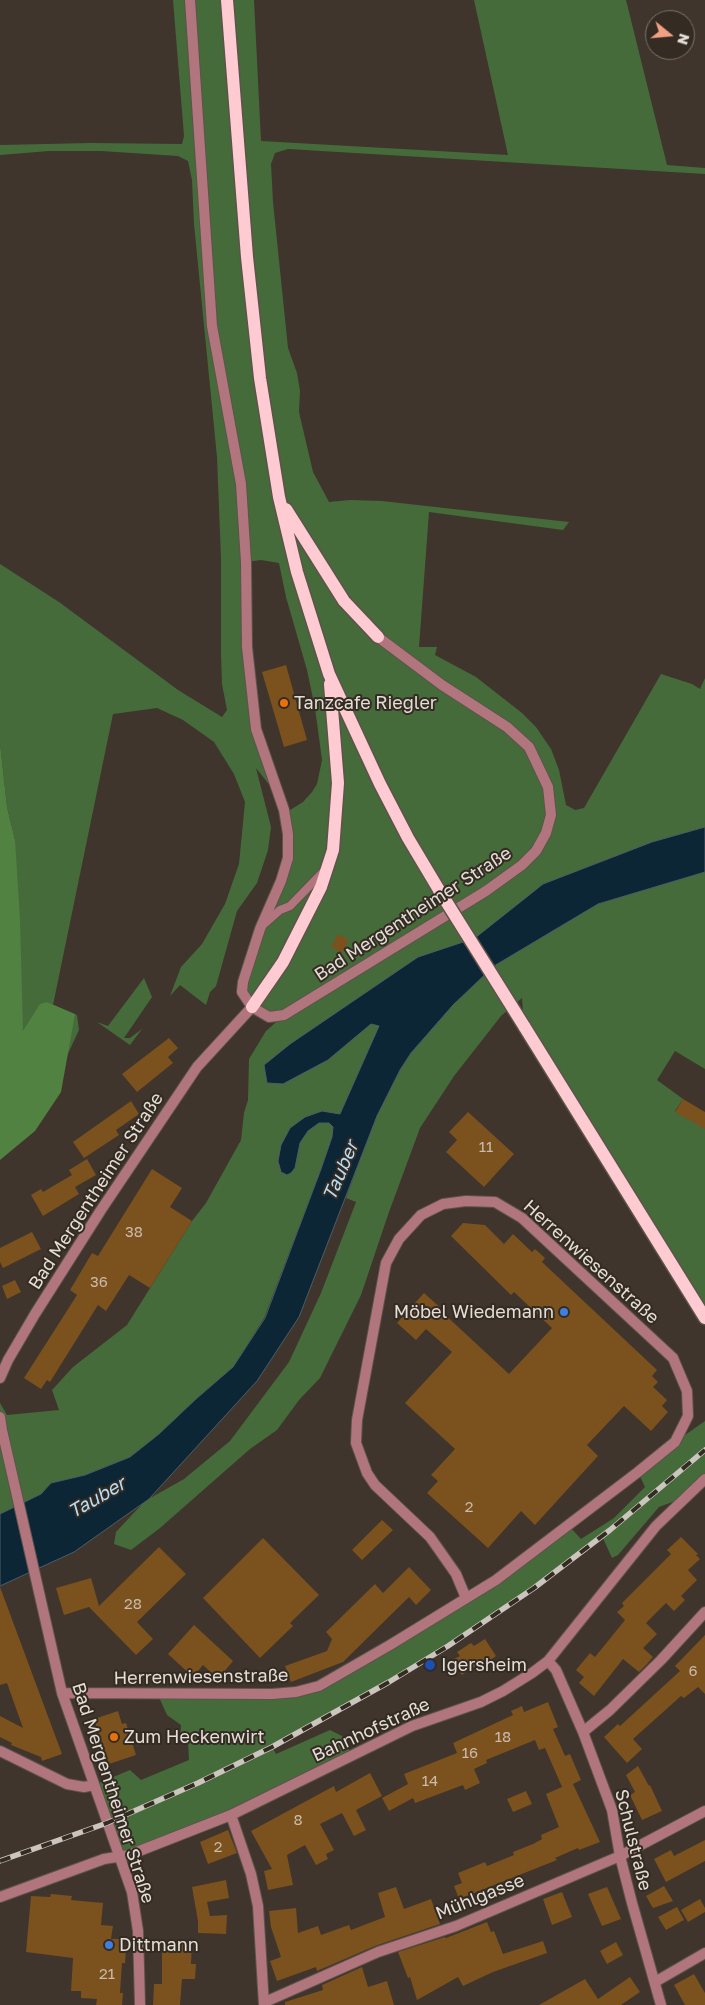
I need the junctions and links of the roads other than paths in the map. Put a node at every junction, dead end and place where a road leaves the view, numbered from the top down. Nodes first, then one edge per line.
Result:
1 (190, 0) edge
2 (227, 0) edge
3 (279, 497) junction
4 (378, 637) joint
5 (329, 674) junction
6 (328, 867) junction
7 (260, 929) junction
8 (252, 1007) junction
9 (705, 1318) edge
10 (4, 1359) edge
11 (0, 1378) edge
12 (0, 1416) edge
13 (705, 1479) edge
14 (466, 1598) junction
15 (705, 1612) edge
16 (548, 1661) junction
17 (62, 1693) junction
18 (583, 1732) junction
19 (0, 1751) edge
20 (94, 1785) junction
21 (705, 1811) edge
22 (232, 1815) junction
23 (120, 1856) junction
24 (620, 1856) junction
25 (0, 1897) edge
26 (705, 1953) edge
27 (655, 1982) junction
28 (265, 2003) edge
29 (140, 2005) edge
30 (661, 2005) edge

1 - 7 street
2 - 3 main road
3 - 4 main road
3 - 5 main road
4 - 8 street, Bad Mergentheimer Straße
5 - 6 main road
5 - 9 main road, bridge
6 - 7 lane
6 - 8 main road
7 - 8 street
8 - 10 street, Bad Mergentheimer Straße
10 - 11 street, Bad Mergentheimer Straße
12 - 17 street, Bad Mergentheimer Straße
13 - 16 street, Bahnhofstraße
14 - 14 street, Herrenwiesenstraße
14 - 17 street, Herrenwiesenstraße
15 - 18 street
16 - 18 street, Schulstraße
16 - 22 street, Bahnhofstraße
17 - 20 street, Bad Mergentheimer Straße
18 - 24 street, Schulstraße
19 - 20 street
20 - 23 street, Bad Mergentheimer Straße
21 - 24 street, Mühlgasse
22 - 23 street, Bahnhofstraße
22 - 28 street
23 - 25 street, Bahnhofstraße
23 - 29 street, Bad Mergentheimer Straße
24 - 27 street, Schulstraße
24 - 28 street, Mühlgasse
26 - 27 street
27 - 30 street, Schulstraße

